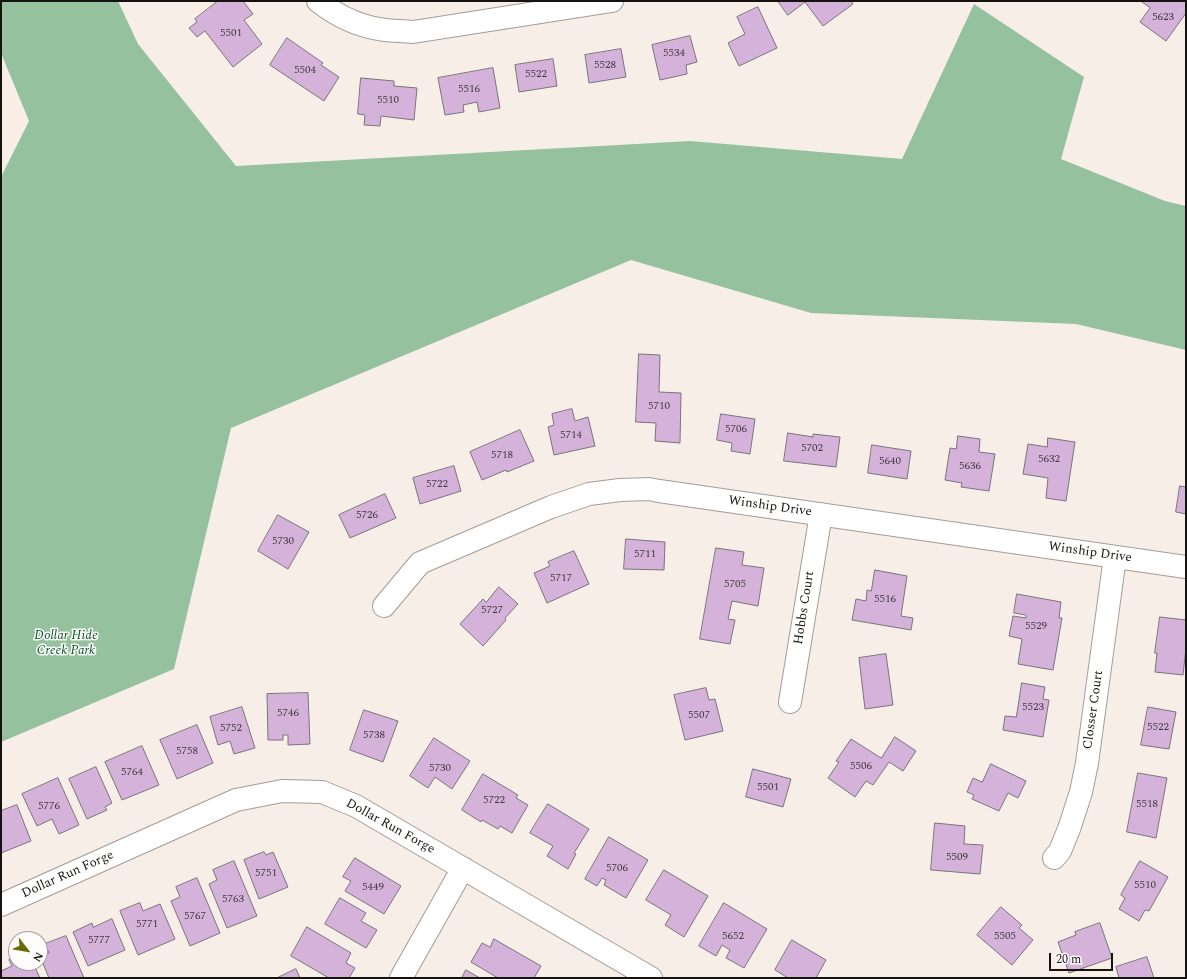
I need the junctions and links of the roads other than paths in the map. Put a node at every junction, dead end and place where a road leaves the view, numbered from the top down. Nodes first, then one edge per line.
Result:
1 (318, 1) edge
2 (612, 1) edge
3 (821, 514) junction
4 (1115, 557) junction
5 (1186, 567) edge
6 (384, 606) dead end
7 (790, 702) dead end
8 (1054, 858) dead end
9 (463, 868) junction
10 (1, 905) edge
11 (401, 978) edge
12 (650, 978) edge

1 - 2 street
3 - 4 street, Winship Drive
3 - 6 street, Winship Drive
3 - 7 street, Hobbs Court
4 - 5 street, Winship Drive
4 - 8 street, Closser Court
9 - 10 street, Dollar Run Forge
9 - 11 street
9 - 12 street, Dollar Run Forge

